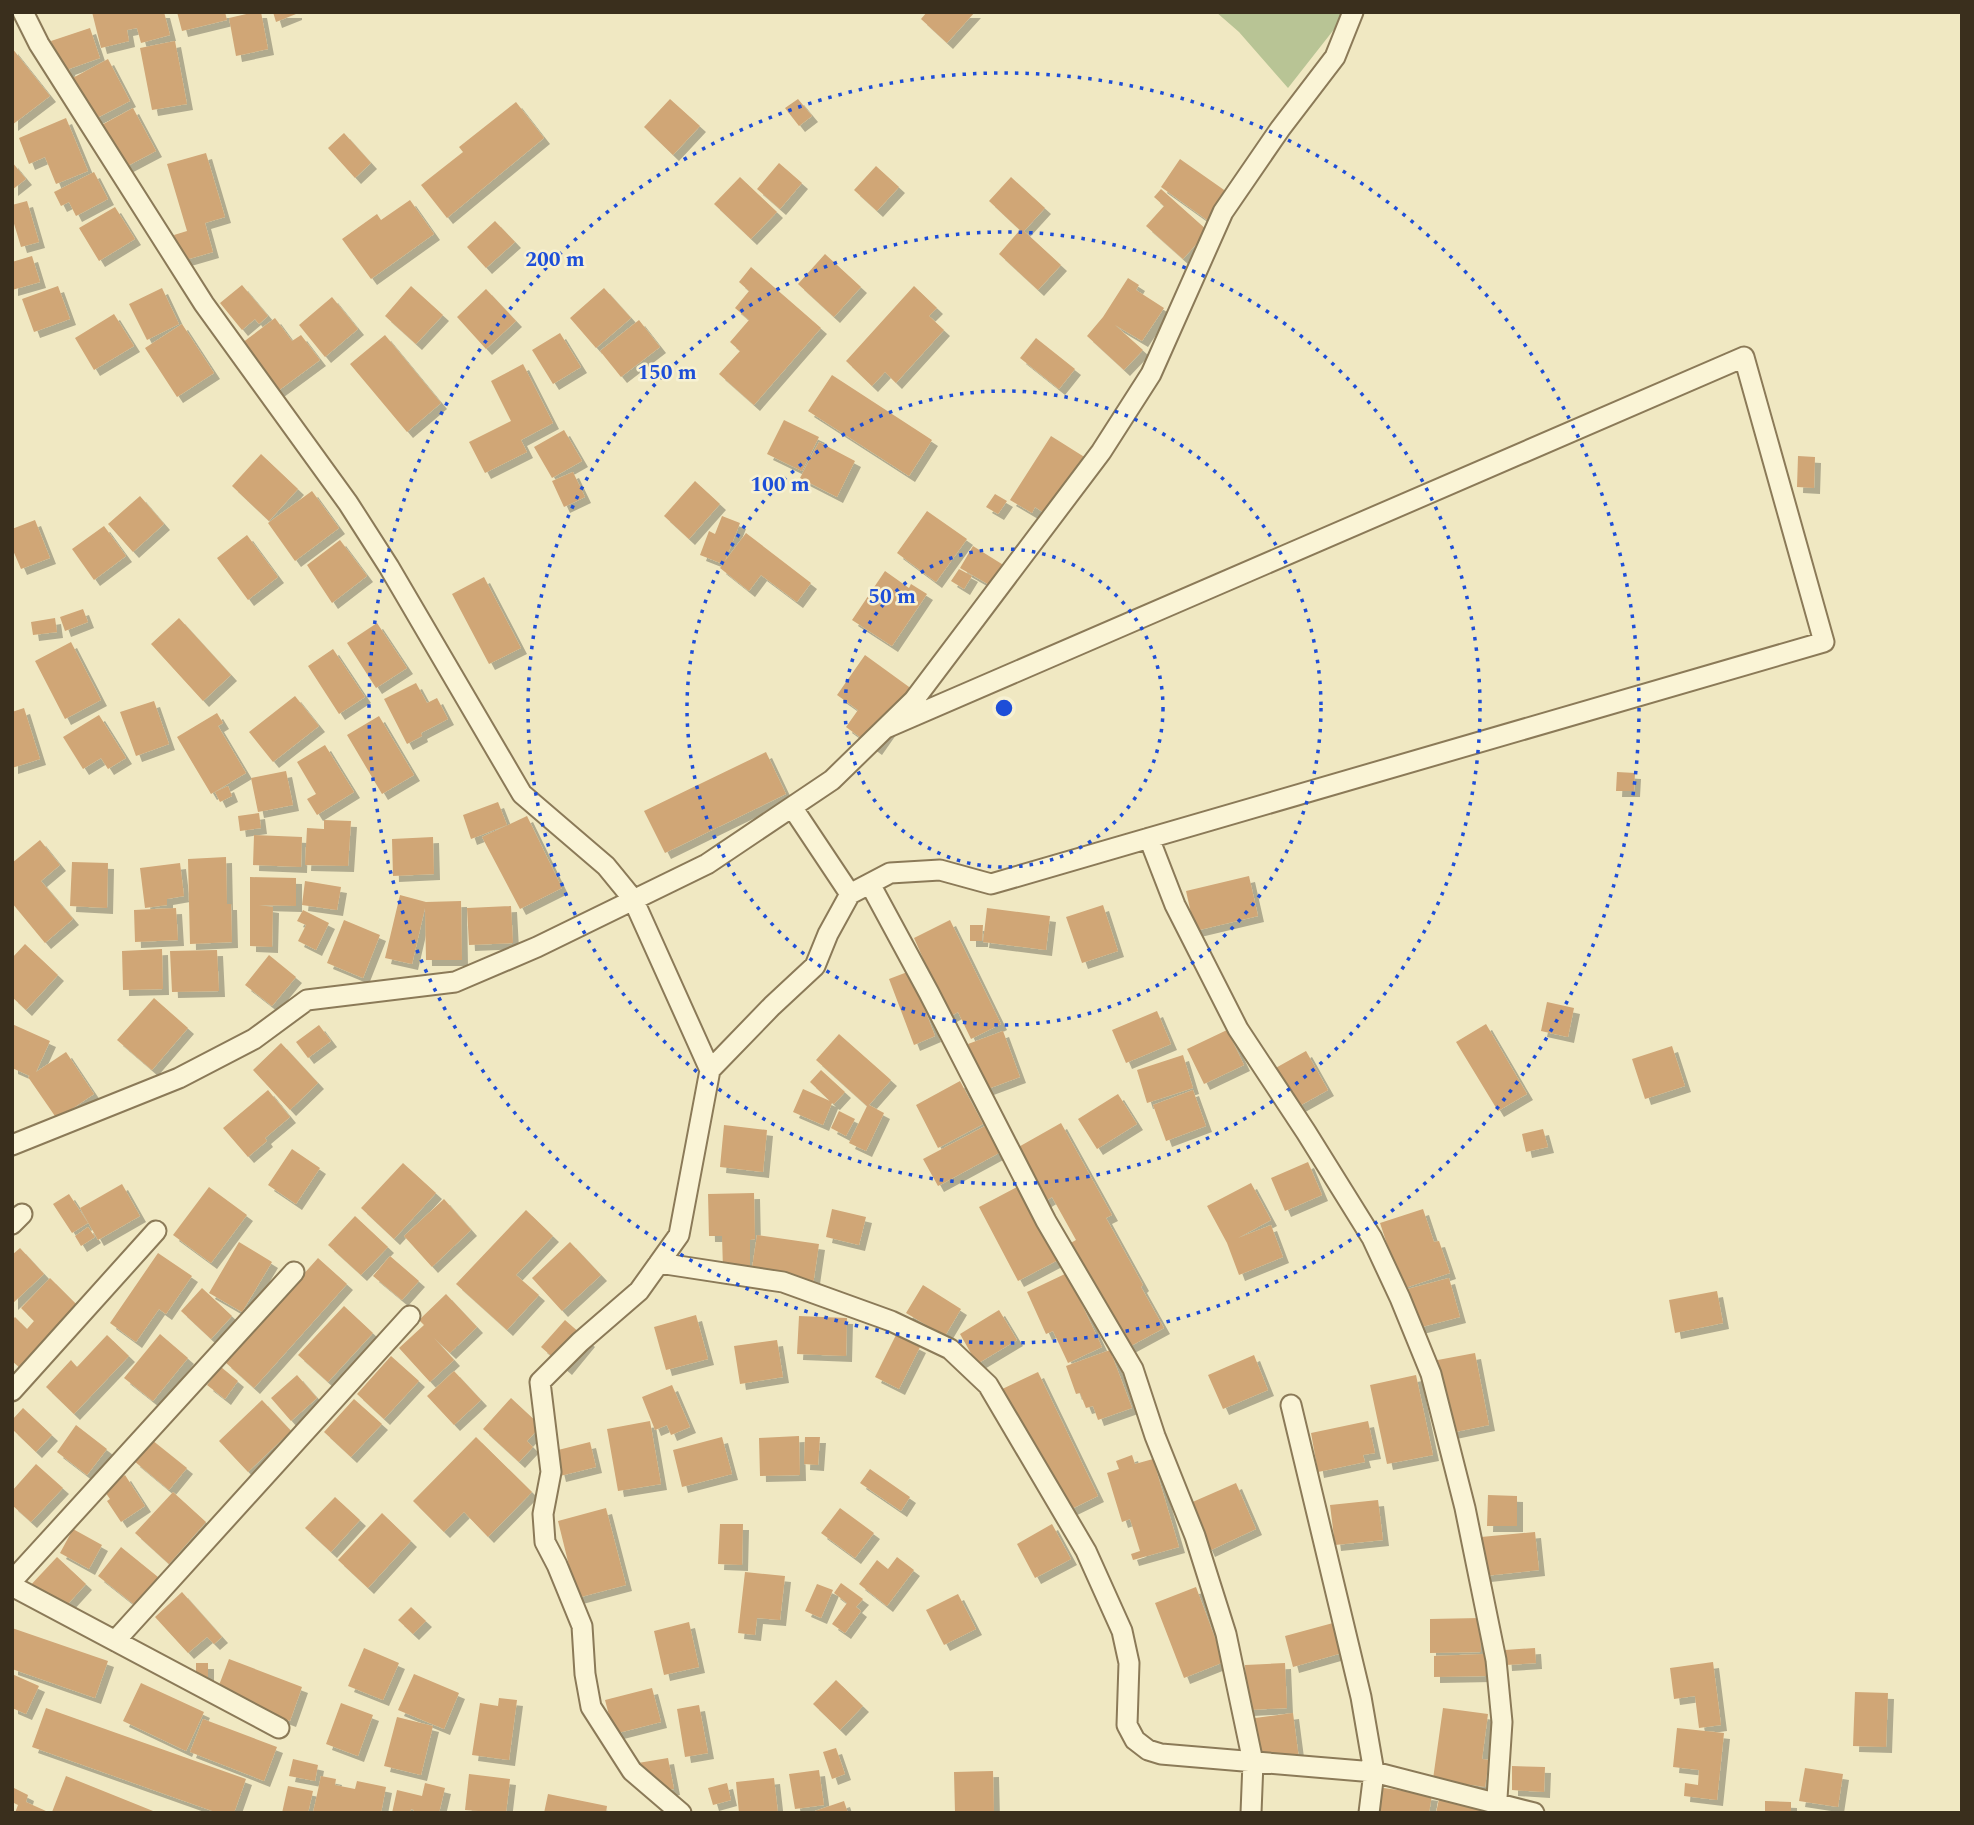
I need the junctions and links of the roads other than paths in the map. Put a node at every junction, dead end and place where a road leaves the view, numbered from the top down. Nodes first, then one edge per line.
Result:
1 (23, 12) edge
2 (1353, 12) edge
3 (886, 728) junction
4 (792, 807) junction
5 (1149, 838) junction
6 (870, 884) junction
7 (850, 894) junction
8 (633, 899) junction
9 (710, 1070) junction
10 (12, 1145) edge
11 (156, 1231) dead end
12 (659, 1263) junction
13 (294, 1272) dead end
14 (410, 1316) dead end
15 (12, 1391) edge
16 (1291, 1405) dead end
17 (12, 1583) edge
18 (115, 1640) junction
19 (279, 1728) dead end
20 (1253, 1762) junction
21 (1374, 1772) junction
22 (1497, 1808) edge
23 (681, 1813) edge
24 (1251, 1813) edge
25 (1369, 1813) edge
26 (1534, 1813) edge

1 - 8 street
2 - 3 street
3 - 4 street
3 - 5 street
4 - 7 street
4 - 8 street
5 - 6 street
5 - 22 street
6 - 7 street
6 - 20 street
7 - 9 street
8 - 9 street
8 - 10 street
9 - 12 street
11 - 15 street
12 - 20 street
12 - 23 street
13 - 17 street
14 - 18 street
16 - 21 street
17 - 18 street
18 - 19 street
20 - 21 street
20 - 24 street
21 - 22 street
21 - 25 street
22 - 26 street

